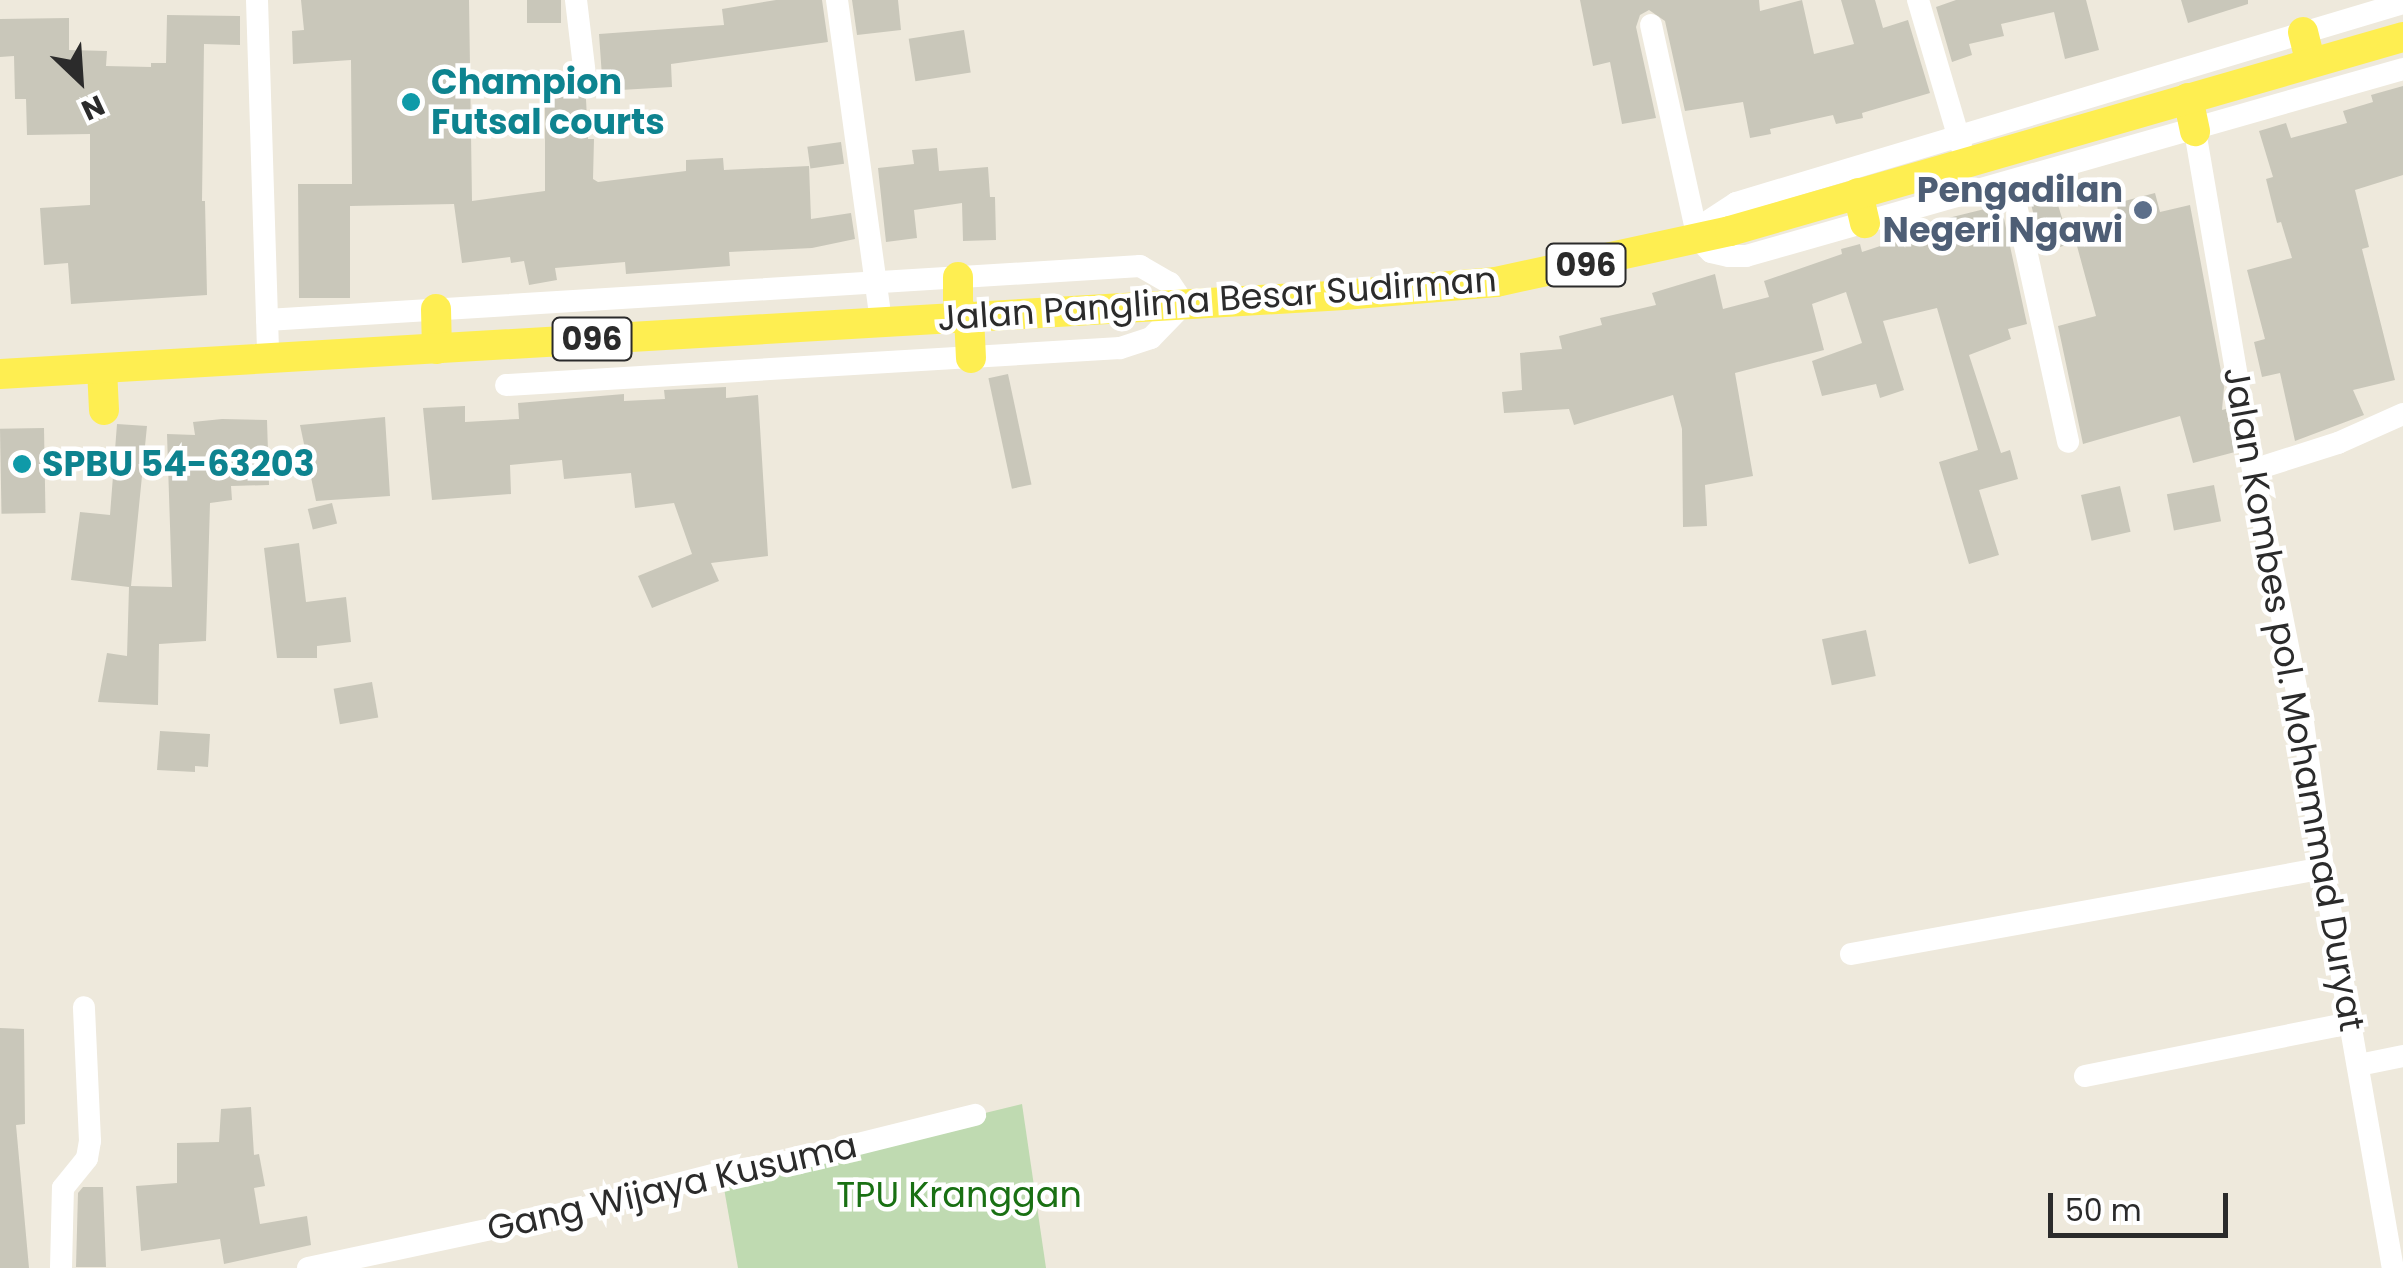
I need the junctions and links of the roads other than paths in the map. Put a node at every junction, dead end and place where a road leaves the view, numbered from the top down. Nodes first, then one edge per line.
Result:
1 (257, 0) edge
2 (576, 0) edge
3 (837, 0) edge
4 (1918, 0) edge
5 (2403, 2) edge
6 (1651, 24) dead end
7 (2302, 32) junction
8 (2403, 36) edge
9 (2311, 62) junction
10 (2403, 69) edge
11 (586, 84) dead end
12 (2188, 98) junction
13 (2194, 130) junction
14 (1962, 147) junction
15 (2011, 182) junction
16 (1861, 208) junction
17 (1698, 239) junction
18 (958, 276) junction
19 (876, 281) junction
20 (1184, 304) junction
21 (436, 309) junction
22 (964, 316) junction
23 (268, 320) junction
24 (881, 321) junction
25 (437, 348) junction
26 (971, 358) junction
27 (268, 359) junction
28 (102, 369) junction
29 (0, 374) edge
30 (506, 386) dead end
31 (104, 410) dead end
32 (2403, 414) edge
33 (2068, 442) dead end
34 (2253, 470) junction
35 (2323, 868) junction
36 (1851, 954) dead end
37 (84, 1007) dead end
38 (2350, 1024) junction
39 (2403, 1056) edge
40 (2358, 1065) junction
41 (2085, 1076) dead end
42 (976, 1114) dead end
43 (2403, 1175) edge
44 (2379, 1180) junction
45 (61, 1268) edge
46 (308, 1268) edge
47 (2393, 1268) edge

1 - 23 street
2 - 11 street
3 - 19 street
4 - 14 street
5 - 7 street
6 - 17 street
7 - 9 main road
7 - 14 street
8 - 9 main road, Jalan Panglima Besar Sudirman / 096
9 - 12 main road, Jalan Panglima Besar Sudirman / 096
10 - 13 street
12 - 13 main road
12 - 14 main road, Jalan Panglima Besar Sudirman / 096
13 - 15 street
13 - 34 street, Jalan Kombes pol. Mohammad Duryat
14 - 16 main road, Jalan Panglima Besar Sudirman / 096
14 - 17 street
15 - 16 street
15 - 33 street
16 - 17 main road, Jalan Panglima Besar Sudirman / 096
17 - 20 main road, Jalan Panglima Besar Sudirman / 096
18 - 19 street
18 - 20 street
18 - 22 main road
19 - 21 street
19 - 24 street
20 - 22 main road, Jalan Panglima Besar Sudirman / 096
20 - 26 street
21 - 23 street
21 - 25 main road
22 - 24 main road, Jalan Panglima Besar Sudirman / 096
22 - 26 main road
23 - 27 street
24 - 25 main road, Jalan Panglima Besar Sudirman / 096
25 - 27 main road, Jalan Panglima Besar Sudirman / 096
26 - 30 street
27 - 28 main road, Jalan Panglima Besar Sudirman / 096
28 - 29 main road, Jalan Panglima Besar Sudirman / 096
28 - 31 main road
32 - 34 street
34 - 35 street, Jalan Kombes pol. Mohammad Duryat
35 - 36 street
35 - 38 street, Jalan Kombes pol. Mohammad Duryat
37 - 45 street
38 - 40 street, Jalan Kombes pol. Mohammad Duryat
38 - 41 street
39 - 40 street
40 - 44 street, Jalan Kombes pol. Mohammad Duryat
42 - 46 street, Gang Wijaya Kusuma
43 - 44 street
44 - 47 street, Jalan Kombes pol. Mohammad Duryat

